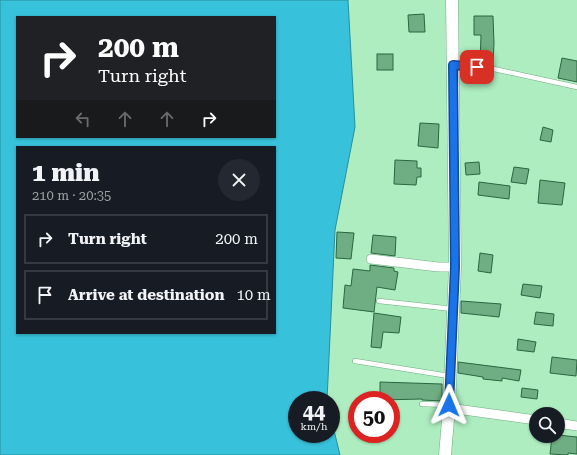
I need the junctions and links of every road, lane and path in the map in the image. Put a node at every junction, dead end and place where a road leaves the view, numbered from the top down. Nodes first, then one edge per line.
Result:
1 (452, 0) edge
2 (453, 65) junction
3 (577, 87) edge
4 (371, 259) dead end
5 (455, 267) junction
6 (379, 301) dead end
7 (453, 309) junction
8 (355, 361) dead end
9 (449, 376) junction
10 (422, 404) dead end
11 (449, 406) junction
12 (529, 419) edge
13 (565, 424) edge
14 (577, 426) edge
15 (445, 455) edge

1 - 2 main road
2 - 3 lane
2 - 5 main road
4 - 5 street
5 - 7 main road
6 - 7 lane
7 - 9 main road
8 - 9 lane
9 - 11 main road
10 - 11 lane
11 - 12 street
11 - 15 main road
13 - 14 street

